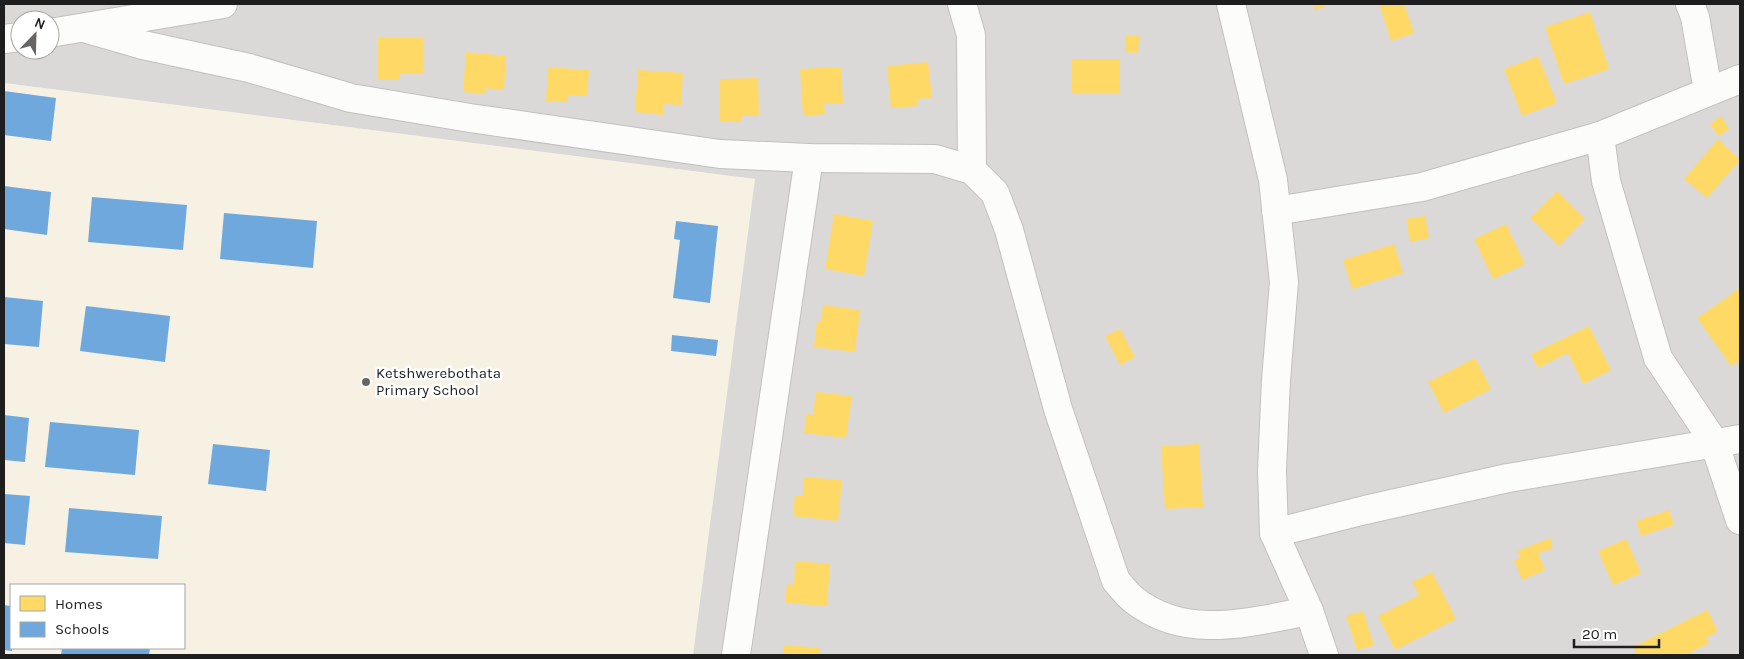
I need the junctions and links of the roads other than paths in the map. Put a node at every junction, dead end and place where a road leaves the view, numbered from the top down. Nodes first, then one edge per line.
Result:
1 (223, 4) edge
2 (962, 4) edge
3 (1231, 4) edge
4 (1690, 4) edge
5 (84, 28) junction
6 (60, 32) edge
7 (1740, 79) edge
8 (1708, 91) junction
9 (1600, 136) junction
10 (809, 158) junction
11 (972, 170) junction
12 (1276, 211) junction
13 (1727, 441) edge
14 (1740, 520) edge
15 (1274, 533) junction
16 (1309, 611) junction
17 (736, 655) edge
18 (1324, 655) edge

1 - 5 street
2 - 11 street
3 - 12 street
4 - 8 street
5 - 6 street
5 - 10 street
7 - 8 street
8 - 9 street
9 - 12 street
9 - 13 street
10 - 11 street
10 - 17 street
11 - 16 street
12 - 15 street
13 - 14 street
13 - 15 street
15 - 16 street
16 - 18 street

